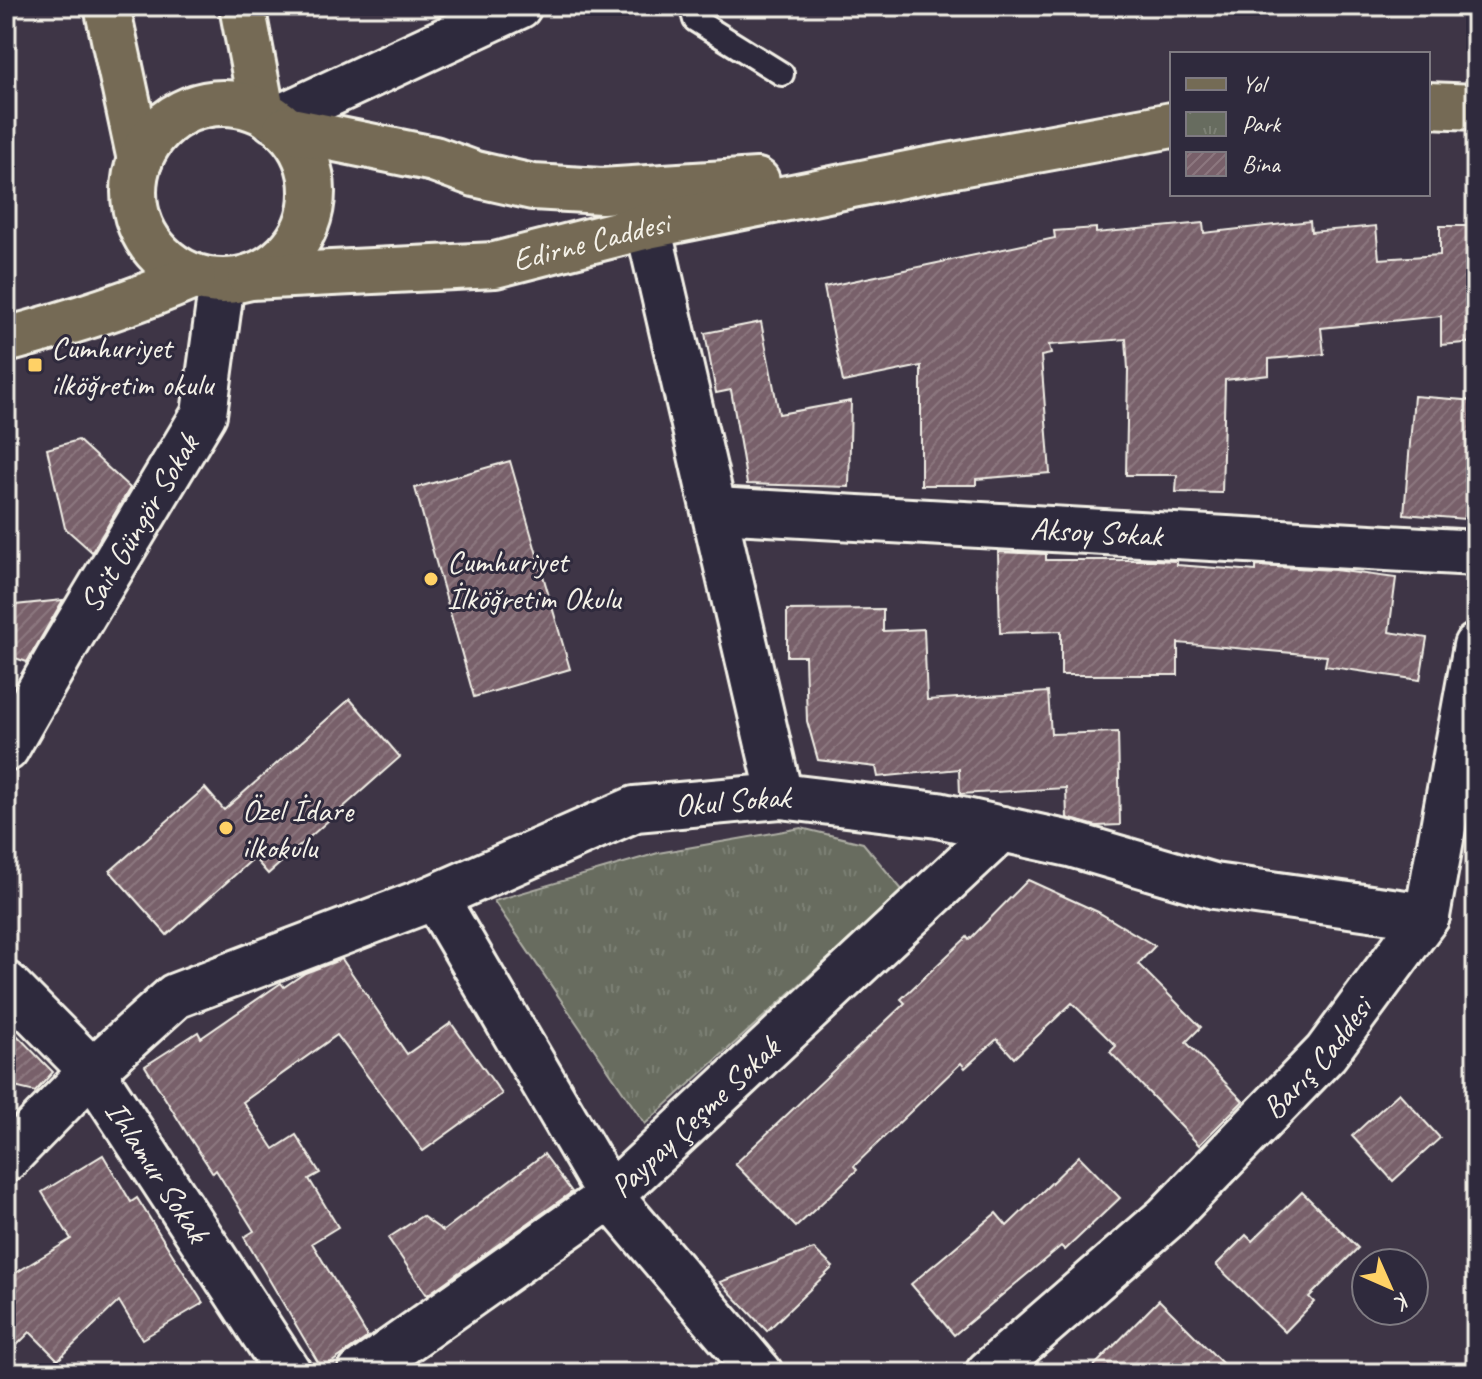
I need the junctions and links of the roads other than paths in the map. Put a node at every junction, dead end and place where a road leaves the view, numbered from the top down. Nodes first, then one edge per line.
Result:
1 (107, 6) edge
2 (242, 6) edge
3 (519, 6) edge
4 (691, 6) edge
5 (782, 74) dead end
6 (1430, 105) edge
7 (1476, 107) edge
8 (274, 120) junction
9 (1170, 125) edge
10 (140, 160) junction
11 (927, 170) junction
12 (648, 226) junction
13 (222, 279) junction
14 (6, 340) edge
15 (715, 510) junction
16 (1476, 553) edge
17 (1476, 646) edge
18 (6, 749) edge
19 (780, 796) junction
20 (1002, 829) junction
21 (435, 897) junction
22 (1427, 916) junction
23 (6, 984) edge
24 (92, 1071) junction
25 (6, 1159) edge
26 (610, 1196) junction
27 (289, 1373) edge
28 (360, 1373) edge
29 (760, 1373) edge
30 (988, 1373) edge

1 - 10 main road
2 - 8 main road
3 - 8 street
4 - 5 lane
6 - 7 main road
8 - 10 main road
8 - 11 main road
8 - 13 main road
9 - 11 main road
10 - 13 main road
11 - 12 main road, Edirne Caddesi
12 - 13 main road, Edirne Caddesi
12 - 15 street
13 - 14 main road
13 - 18 street, Sait Güngör Sokak
15 - 16 street, Aksoy Sokak
15 - 19 street
17 - 22 street, Barış Caddesi
19 - 20 street, Okul Sokak
19 - 21 street, Okul Sokak
20 - 22 street, Okul Sokak
20 - 26 street, Paypay Çeşme Sokak
21 - 24 street, Okul Sokak
21 - 26 street
22 - 30 street, Barış Caddesi
23 - 24 street, Ihlamur Sokak
24 - 25 street, Okul Sokak
24 - 27 street, Ihlamur Sokak
26 - 28 street, Paypay Çeşme Sokak
26 - 29 street

